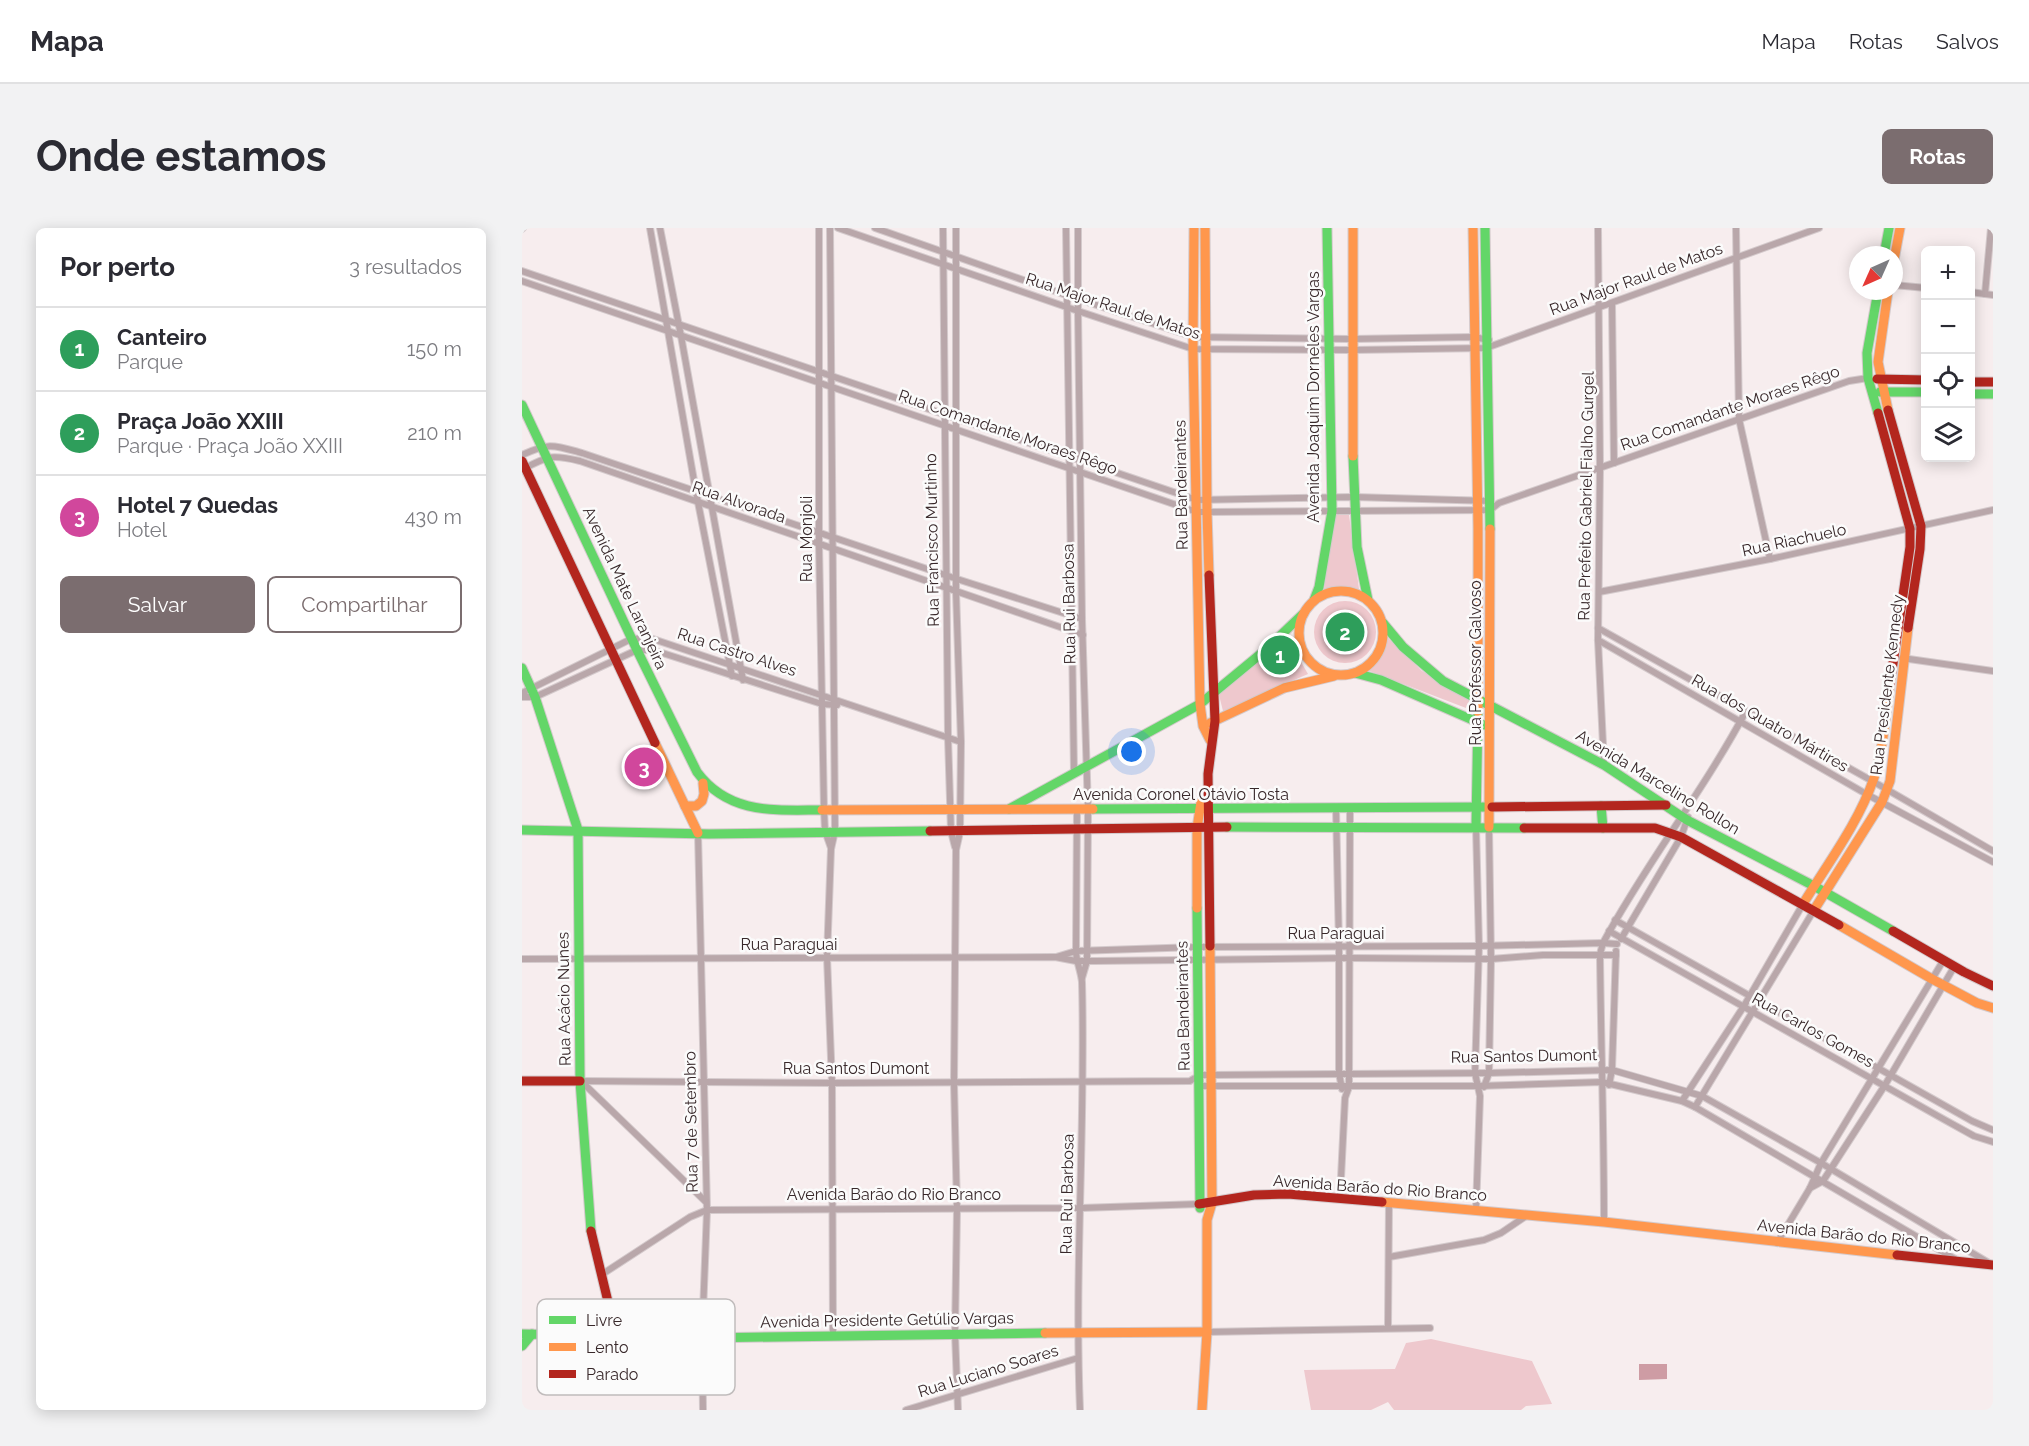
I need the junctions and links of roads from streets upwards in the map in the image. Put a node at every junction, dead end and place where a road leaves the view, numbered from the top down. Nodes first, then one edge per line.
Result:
1 (650, 228) edge
2 (660, 228) edge
3 (819, 228) edge
4 (830, 228) edge
5 (838, 228) edge
6 (875, 228) edge
7 (943, 228) edge
8 (956, 228) edge
9 (1066, 228) edge
10 (1078, 228) edge
11 (1194, 228) edge
12 (1205, 228) edge
13 (1327, 228) edge
14 (1353, 228) edge
15 (1473, 228) edge
16 (1485, 228) edge
17 (1598, 228) edge
18 (1736, 228) edge
19 (1819, 228) edge
20 (1889, 228) edge
21 (1900, 228) edge
22 (1991, 228) edge
23 (899, 236) junction
24 (1194, 241) junction
25 (1205, 241) junction
26 (1886, 246) edge
27 (1897, 246) edge
28 (896, 248) junction
29 (943, 252) junction
30 (957, 256) junction
31 (1736, 258) junction
32 (1473, 259) junction
33 (1485, 259) junction
34 (943, 263) junction
35 (957, 268) junction
36 (998, 271) junction
37 (1194, 272) junction
38 (1205, 272) junction
39 (522, 276) edge
40 (819, 278) junction
41 (830, 278) junction
42 (994, 282) junction
43 (1903, 286) edge
44 (671, 287) junction
45 (660, 288) junction
46 (1921, 288) edge
47 (1989, 294) edge
48 (1066, 296) junction
49 (1078, 299) junction
50 (943, 300) junction
51 (956, 300) junction
52 (1876, 300) edge
53 (1887, 300) edge
54 (1612, 303) junction
55 (1600, 307) junction
56 (1066, 308) junction
57 (638, 310) junction
58 (1078, 311) junction
59 (819, 316) junction
60 (830, 316) junction
61 (1137, 318) junction
62 (666, 319) junction
63 (635, 320) junction
64 (678, 323) junction
65 (1134, 330) junction
66 (669, 332) junction
67 (681, 336) junction
68 (1194, 337) junction
69 (1206, 337) junction
70 (1265, 338) junction
71 (1474, 338) junction
72 (1329, 339) junction
73 (1351, 339) junction
74 (1486, 343) junction
75 (944, 347) junction
76 (956, 348) junction
77 (753, 349) junction
78 (1193, 349) junction
79 (1206, 349) junction
80 (1474, 349) junction
81 (1264, 350) junction
82 (1329, 350) junction
83 (1351, 350) junction
84 (751, 359) junction
85 (819, 372) junction
86 (830, 375) junction
87 (1868, 378) junction
88 (1880, 379) junction
89 (1921, 381) edge
90 (819, 382) junction
91 (1975, 382) edge
92 (1993, 382) edge
93 (1079, 383) junction
94 (1068, 384) junction
95 (830, 386) junction
96 (1883, 391) junction
97 (1487, 392) junction
98 (1872, 392) junction
99 (1921, 392) edge
100 (1475, 393) junction
101 (1975, 394) edge
102 (1993, 394) edge
103 (902, 400) junction
104 (522, 405) edge
105 (1600, 405) junction
106 (1613, 405) junction
107 (900, 410) junction
108 (944, 415) junction
109 (955, 418) junction
110 (1195, 418) junction
111 (1207, 418) junction
112 (1739, 419) junction
113 (819, 422) junction
114 (831, 422) junction
115 (944, 426) junction
116 (955, 430) junction
117 (1476, 434) junction
118 (1488, 434) junction
119 (1015, 438) junction
120 (542, 446) junction
121 (1013, 449) junction
122 (1196, 450) junction
123 (1207, 450) junction
124 (582, 453) junction
125 (522, 455) edge
126 (547, 457) junction
127 (1070, 457) junction
128 (819, 460) junction
129 (831, 460) junction
130 (1081, 460) junction
131 (580, 461) junction
132 (1614, 463) junction
133 (523, 466) edge
134 (1071, 468) junction
135 (1600, 468) junction
136 (1082, 471) junction
137 (657, 478) junction
138 (1141, 480) junction
139 (655, 488) junction
140 (1138, 491) junction
141 (696, 492) junction
142 (709, 496) junction
143 (1332, 498) junction
144 (1354, 498) junction
145 (1202, 500) junction
146 (1478, 500) junction
147 (945, 501) junction
148 (956, 502) junction
149 (699, 503) junction
150 (1489, 505) junction
151 (711, 506) junction
152 (1355, 510) junction
153 (1993, 510) edge
154 (1332, 511) junction
155 (1478, 511) junction
156 (1197, 512) junction
157 (1208, 513) junction
158 (768, 516) junction
159 (766, 525) junction
160 (1921, 526) junction
161 (1910, 529) junction
162 (819, 533) junction
163 (832, 536) junction
164 (819, 544) junction
165 (1071, 545) junction
166 (1082, 546) junction
167 (832, 548) junction
168 (1770, 559) junction
169 (946, 575) junction
170 (957, 579) junction
171 (725, 584) junction
172 (714, 585) junction
173 (946, 588) junction
174 (956, 592) junction
175 (1599, 592) junction
176 (1314, 600) junction
177 (1368, 600) junction
178 (1303, 614) junction
179 (1072, 616) junction
180 (1083, 619) junction
181 (1383, 624) junction
182 (1479, 624) junction
183 (1490, 624) junction
184 (821, 625) junction
185 (833, 626) junction
186 (1598, 628) junction
187 (1071, 631) junction
188 (1083, 635) junction
189 (1199, 637) junction
190 (1212, 638) junction
191 (632, 639) junction
192 (1598, 640) junction
193 (611, 648) junction
194 (637, 650) junction
195 (1893, 657) junction
196 (1904, 658) junction
197 (617, 659) junction
198 (729, 664) junction
199 (522, 668) edge
200 (740, 668) junction
201 (1993, 671) edge
202 (1355, 673) junction
203 (1337, 675) junction
204 (732, 676) junction
205 (743, 680) junction
206 (782, 681) junction
207 (531, 687) junction
208 (780, 691) junction
209 (823, 694) junction
210 (522, 695) edge
211 (1214, 695) junction
212 (535, 697) junction
213 (834, 698) junction
214 (948, 698) junction
215 (959, 698) junction
216 (1479, 699) junction
217 (1073, 700) junction
218 (1084, 701) junction
219 (822, 704) junction
220 (846, 704) junction
221 (1200, 704) junction
222 (1491, 705) junction
223 (834, 706) junction
224 (1746, 711) junction
225 (1215, 721) junction
226 (1479, 723) junction
227 (1740, 723) junction
228 (1203, 726) junction
229 (1490, 727) junction
230 (948, 737) junction
231 (1210, 740) junction
232 (961, 742) junction
233 (1086, 765) junction
234 (1604, 765) junction
235 (1074, 772) junction
236 (1874, 782) junction
237 (703, 783) junction
238 (1888, 790) junction
239 (1207, 791) junction
240 (1868, 795) junction
241 (1882, 802) junction
242 (1666, 805) junction
243 (685, 806) junction
244 (1601, 806) junction
245 (1199, 807) junction
246 (1209, 807) junction
247 (1258, 807) junction
248 (1477, 807) junction
249 (1336, 808) junction
250 (1408, 808) junction
251 (1488, 808) junction
252 (1350, 809) junction
253 (824, 810) junction
254 (834, 810) junction
255 (1007, 810) junction
256 (1077, 810) junction
257 (1088, 810) junction
258 (955, 811) junction
259 (1685, 818) junction
260 (1945, 823) junction
261 (1198, 827) junction
262 (1209, 827) junction
263 (1476, 827) junction
264 (1489, 827) junction
265 (1257, 828) junction
266 (1350, 828) junction
267 (1410, 828) junction
268 (1603, 828) junction
269 (1656, 828) joint
270 (1076, 829) junction
271 (1088, 829) junction
272 (1336, 829) junction
273 (522, 830) edge
274 (578, 830) junction
275 (830, 831) junction
276 (956, 832) junction
277 (698, 833) junction
278 (1670, 833) junction
279 (1940, 834) junction
280 (1681, 837) junction
281 (1993, 850) edge
282 (1993, 862) edge
283 (1641, 879) junction
284 (1652, 886) junction
285 (1814, 886) junction
286 (1076, 891) junction
287 (1197, 891) junction
288 (1209, 891) junction
289 (1087, 892) junction
290 (1825, 892) junction
291 (1803, 904) junction
292 (1814, 910) junction
293 (1615, 920) junction
294 (1629, 927) junction
295 (1609, 931) junction
296 (1622, 937) junction
297 (1602, 943) junction
298 (1617, 944) junction
299 (1542, 945) junction
300 (1275, 946) junction
301 (1340, 946) junction
302 (1350, 946) junction
303 (1479, 946) junction
304 (1490, 946) junction
305 (1197, 947) junction
306 (1209, 947) junction
307 (1140, 948) junction
308 (1087, 950) junction
309 (1076, 951) junction
310 (1600, 954) junction
311 (1543, 955) junction
312 (1616, 955) junction
313 (827, 957) junction
314 (956, 957) junction
315 (1056, 957) junction
316 (578, 958) junction
317 (702, 958) junction
318 (1339, 958) junction
319 (1349, 958) junction
320 (1478, 958) junction
321 (1772, 958) junction
322 (522, 959) edge
323 (1275, 959) junction
324 (1491, 959) junction
325 (1197, 960) junction
326 (1209, 960) junction
327 (1076, 961) junction
328 (1087, 961) junction
329 (1140, 961) junction
330 (1943, 961) junction
331 (1781, 965) junction
332 (1954, 967) junction
333 (1082, 978) junction
334 (1932, 978) junction
335 (1943, 984) junction
336 (1993, 986) edge
337 (1749, 997) junction
338 (1759, 1002) junction
339 (1744, 1006) junction
340 (1993, 1008) edge
341 (1754, 1012) junction
342 (1198, 1013) junction
343 (1210, 1014) junction
344 (1878, 1068) junction
345 (1601, 1069) junction
346 (1612, 1070) junction
347 (1475, 1072) junction
348 (1340, 1073) junction
349 (1349, 1073) junction
350 (1489, 1073) junction
351 (1211, 1074) junction
352 (1200, 1075) junction
353 (1890, 1075) junction
354 (1872, 1078) junction
355 (522, 1081) edge
356 (580, 1081) junction
357 (1082, 1081) junction
358 (1190, 1081) junction
359 (704, 1082) junction
360 (1606, 1082) junction
361 (832, 1083) junction
362 (954, 1083) junction
363 (1885, 1085) junction
364 (1481, 1086) junction
365 (1200, 1087) junction
366 (1211, 1087) junction
367 (1341, 1087) junction
368 (1349, 1087) junction
369 (1689, 1091) junction
370 (1702, 1096) junction
371 (1345, 1098) junction
372 (1682, 1101) junction
373 (1695, 1107) junction
374 (1993, 1130) edge
375 (1993, 1142) edge
376 (1821, 1163) junction
377 (1830, 1168) junction
378 (1814, 1176) junction
379 (1822, 1181) junction
380 (1810, 1188) junction
381 (1340, 1198) junction
382 (1389, 1202) junction
383 (1212, 1203) junction
384 (1198, 1204) junction
385 (706, 1206) junction
386 (1081, 1208) junction
387 (831, 1209) junction
388 (957, 1209) junction
389 (1476, 1209) junction
390 (1526, 1216) junction
391 (1207, 1220) junction
392 (1604, 1222) junction
393 (1777, 1243) junction
394 (1389, 1257) junction
395 (1959, 1262) junction
396 (1992, 1265) edge
397 (601, 1275) junction
398 (607, 1299) edge
399 (703, 1299) edge
400 (1388, 1328) junction
401 (1430, 1328) dead end
402 (1207, 1332) junction
403 (955, 1333) junction
404 (1078, 1333) junction
405 (527, 1334) edge
406 (832, 1335) junction
407 (735, 1337) edge
408 (522, 1346) edge
409 (1078, 1358) junction
410 (703, 1395) edge
411 (958, 1396) junction
412 (703, 1410) edge
413 (906, 1410) edge
414 (958, 1410) edge
415 (1080, 1410) edge
416 (1202, 1410) edge

1 - 45 street
2 - 44 street
3 - 40 street, Rua Monjoli
4 - 41 street, Rua Monjoli
5 - 28 street, Rua Major Raul de Matos
6 - 23 street, Rua Major Raul de Matos
7 - 29 street, Rua Francisco Murtinho
8 - 30 street, Rua Francisco Murtinho
9 - 48 street, Rua Rui Barbosa
10 - 49 street, Rua Rui Barbosa
11 - 24 street, Rua Bandeirantes
12 - 25 street, Rua Bandeirantes
13 - 72 street, Avenida Joaquim Dorneles Vargas
14 - 73 street
15 - 32 street, Rua Professor Galvoso
16 - 33 street, Rua Professor Galvoso
17 - 55 street, Rua Prefeito Gabriel Fialho Gurgel
18 - 31 street
19 - 31 street, Rua Major Raul de Matos
20 - 26 street
21 - 27 street
22 - 47 street
23 - 28 street
23 - 29 street, Rua Major Raul de Matos
24 - 25 street
24 - 37 street, Rua Bandeirantes
25 - 38 street, Rua Bandeirantes
28 - 34 street, Rua Major Raul de Matos
29 - 30 street, Rua Major Raul de Matos
29 - 34 street, Rua Francisco Murtinho
30 - 35 street, Rua Francisco Murtinho
30 - 36 street, Rua Major Raul de Matos
31 - 54 street, Rua Major Raul de Matos
31 - 112 street
32 - 33 street
32 - 71 street, Rua Professor Galvoso
33 - 74 street, Rua Professor Galvoso
34 - 35 street, Rua Major Raul de Matos
34 - 50 street, Rua Francisco Murtinho
35 - 42 street, Rua Major Raul de Matos
35 - 51 street, Rua Francisco Murtinho
36 - 42 street
36 - 48 street, Rua Major Raul de Matos
37 - 38 street
37 - 68 street, Rua Bandeirantes
38 - 69 street, Rua Bandeirantes
39 - 57 street, Rua Comandante Moraes Rêgo
39 - 63 street, Rua Comandante Moraes Rêgo
40 - 41 street
40 - 59 street, Rua Monjoli
41 - 60 street, Rua Monjoli
42 - 56 street, Rua Major Raul de Matos
43 - 46 street
44 - 45 street
44 - 64 street
45 - 62 street
48 - 49 street, Rua Major Raul de Matos
48 - 56 street, Rua Rui Barbosa
49 - 58 street, Rua Rui Barbosa
49 - 61 street, Rua Major Raul de Matos
50 - 51 street
50 - 75 street, Rua Francisco Murtinho
51 - 76 street, Rua Francisco Murtinho
52 - 87 street, Rua Presidente Kennedy
53 - 88 street, Rua Presidente Kennedy
54 - 55 street, Rua Major Raul de Matos
54 - 106 street, Rua Prefeito Gabriel Fialho Gurgel
55 - 74 street, Rua Major Raul de Matos
55 - 105 street, Rua Prefeito Gabriel Fialho Gurgel
56 - 58 street, Rua Major Raul de Matos
56 - 94 street, Rua Rui Barbosa
57 - 62 street, Rua Comandante Moraes Rêgo
57 - 63 street
58 - 65 street, Rua Major Raul de Matos
58 - 93 street, Rua Rui Barbosa
59 - 60 street
59 - 85 street, Rua Monjoli
60 - 86 street, Rua Monjoli
61 - 65 street
61 - 68 street, Rua Major Raul de Matos
62 - 64 street, Rua Comandante Moraes Rêgo
62 - 66 street
63 - 66 street, Rua Comandante Moraes Rêgo
64 - 67 street
64 - 77 street, Rua Comandante Moraes Rêgo
65 - 78 street, Rua Major Raul de Matos
66 - 67 street, Rua Comandante Moraes Rêgo
66 - 141 street
67 - 84 street, Rua Comandante Moraes Rêgo
67 - 142 street
68 - 69 street, Rua Major Raul de Matos
68 - 78 street, Rua Bandeirantes
69 - 70 street, Rua Major Raul de Matos
69 - 79 street, Rua Bandeirantes
70 - 72 street, Rua Major Raul de Matos
70 - 81 street
71 - 73 street, Rua Major Raul de Matos
71 - 74 street, Rua Major Raul de Matos
71 - 80 street, Rua Professor Galvoso
72 - 73 street, Rua Major Raul de Matos
72 - 82 street, Avenida Joaquim Dorneles Vargas
73 - 83 street
74 - 80 street, Rua Major Raul de Matos
74 - 97 street, Rua Professor Galvoso
75 - 76 street
75 - 108 street, Rua Francisco Murtinho
76 - 109 street, Rua Francisco Murtinho
77 - 84 street
77 - 85 street, Rua Comandante Moraes Rêgo
78 - 79 street, Rua Major Raul de Matos
78 - 110 street, Rua Bandeirantes
79 - 81 street, Rua Major Raul de Matos
79 - 111 street, Rua Bandeirantes
80 - 83 street, Rua Major Raul de Matos
80 - 100 street, Rua Professor Galvoso
81 - 82 street, Rua Major Raul de Matos
82 - 83 street, Rua Major Raul de Matos
82 - 143 street, Avenida Joaquim Dorneles Vargas
83 - 144 street
84 - 90 street, Rua Comandante Moraes Rêgo
85 - 86 street, Rua Comandante Moraes Rêgo
85 - 90 street, Rua Monjoli
86 - 95 street, Rua Monjoli
86 - 103 street, Rua Comandante Moraes Rêgo
87 - 88 street
87 - 98 street, Rua Presidente Kennedy
87 - 112 street, Rua Comandante Moraes Rêgo
88 - 89 street
88 - 96 street, Rua Presidente Kennedy
90 - 95 street, Rua Comandante Moraes Rêgo
90 - 113 street, Rua Monjoli
91 - 92 street
93 - 94 street
93 - 130 street, Rua Rui Barbosa
94 - 127 street, Rua Rui Barbosa
95 - 107 street, Rua Comandante Moraes Rêgo
95 - 114 street, Rua Monjoli
96 - 98 street
96 - 99 street
96 - 160 street, Rua Presidente Kennedy
97 - 100 street
97 - 118 street, Rua Professor Galvoso
98 - 161 street, Rua Presidente Kennedy
100 - 117 street, Rua Professor Galvoso
101 - 102 street
103 - 107 street
103 - 108 street, Rua Comandante Moraes Rêgo
104 - 120 street, Avenida Mate Laranjeira
105 - 106 street
105 - 135 street, Rua Prefeito Gabriel Fialho Gurgel
106 - 132 street, Rua Prefeito Gabriel Fialho Gurgel
107 - 115 street, Rua Comandante Moraes Rêgo
108 - 109 street, Rua Comandante Moraes Rêgo
108 - 115 street, Rua Francisco Murtinho
109 - 116 street, Rua Francisco Murtinho
109 - 119 street, Rua Comandante Moraes Rêgo
110 - 111 street
110 - 122 street, Rua Bandeirantes
111 - 123 street, Rua Bandeirantes
112 - 132 street, Rua Comandante Moraes Rêgo
112 - 168 street
113 - 114 street
113 - 128 street, Rua Monjoli
114 - 129 street, Rua Monjoli
115 - 116 street, Rua Comandante Moraes Rêgo
115 - 147 street, Rua Francisco Murtinho
116 - 121 street, Rua Comandante Moraes Rêgo
116 - 148 street, Rua Francisco Murtinho
117 - 118 street
117 - 146 street, Rua Professor Galvoso
118 - 150 street, Rua Professor Galvoso
119 - 121 street
119 - 127 street, Rua Comandante Moraes Rêgo
120 - 124 street, Rua Alvorada
120 - 125 street
120 - 126 street, Avenida Mate Laranjeira
121 - 134 street, Rua Comandante Moraes Rêgo
122 - 123 street
122 - 145 street, Rua Bandeirantes
123 - 145 street, Rua Bandeirantes
124 - 131 street
124 - 137 street, Rua Alvorada
126 - 131 street, Rua Alvorada
126 - 133 street
126 - 191 street, Avenida Mate Laranjeira
127 - 130 street, Rua Comandante Moraes Rêgo
127 - 134 street, Rua Rui Barbosa
128 - 129 street
128 - 162 street, Rua Monjoli
129 - 163 street, Rua Monjoli
130 - 136 street, Rua Rui Barbosa
130 - 138 street, Rua Comandante Moraes Rêgo
131 - 139 street, Rua Alvorada
132 - 135 street, Rua Comandante Moraes Rêgo
133 - 193 street
134 - 136 street, Rua Comandante Moraes Rêgo
134 - 165 street, Rua Rui Barbosa
135 - 150 street, Rua Comandante Moraes Rêgo
135 - 175 street, Rua Prefeito Gabriel Fialho Gurgel
136 - 140 street, Rua Comandante Moraes Rêgo
136 - 166 street, Rua Rui Barbosa
137 - 139 street
137 - 141 street, Rua Alvorada
138 - 140 street
138 - 145 street, Rua Comandante Moraes Rêgo
139 - 149 street, Rua Alvorada
140 - 156 street, Rua Comandante Moraes Rêgo
141 - 142 street, Rua Alvorada
141 - 149 street
142 - 151 street
142 - 158 street, Rua Alvorada
143 - 144 street, Rua Comandante Moraes Rêgo
143 - 145 street, Rua Comandante Moraes Rêgo
143 - 154 street, Avenida Joaquim Dorneles Vargas
144 - 146 street, Rua Comandante Moraes Rêgo
144 - 152 street
145 - 156 street, Rua Bandeirantes
145 - 157 street, Rua Bandeirantes
146 - 150 street, Rua Comandante Moraes Rêgo
146 - 155 street, Rua Professor Galvoso
147 - 148 street
147 - 169 street, Rua Francisco Murtinho
148 - 170 street, Rua Francisco Murtinho
149 - 151 street, Rua Alvorada
149 - 172 street
150 - 155 street, Rua Comandante Moraes Rêgo
150 - 183 street, Rua Professor Galvoso
151 - 159 street, Rua Alvorada
151 - 171 street
152 - 154 street, Rua Comandante Moraes Rêgo
152 - 155 street, Rua Comandante Moraes Rêgo
152 - 177 street
153 - 160 street, Rua Riachuelo
154 - 157 street, Rua Comandante Moraes Rêgo
154 - 176 street, Avenida Joaquim Dorneles Vargas
155 - 182 street, Rua Professor Galvoso
156 - 157 street, Rua Comandante Moraes Rêgo
156 - 189 street, Rua Bandeirantes
157 - 190 street, Rua Bandeirantes
158 - 159 street
158 - 162 street, Rua Alvorada
159 - 164 street, Rua Alvorada
160 - 161 street, Rua Riachuelo
160 - 196 street, Rua Presidente Kennedy
161 - 168 street, Rua Riachuelo
161 - 195 street, Rua Presidente Kennedy
162 - 163 street, Rua Alvorada
162 - 164 street, Rua Monjoli
163 - 167 street, Rua Monjoli
163 - 169 street, Rua Alvorada
164 - 167 street, Rua Alvorada
164 - 184 street, Rua Monjoli
165 - 166 street
165 - 179 street, Rua Rui Barbosa
166 - 180 street, Rua Rui Barbosa
167 - 173 street, Rua Alvorada
167 - 185 street, Rua Monjoli
168 - 175 street, Rua Riachuelo
169 - 170 street, Rua Alvorada
169 - 173 street, Rua Francisco Murtinho
170 - 174 street, Rua Francisco Murtinho
170 - 179 street, Rua Alvorada
171 - 172 street
171 - 200 street
172 - 198 street
173 - 174 street, Rua Alvorada
173 - 214 street, Rua Francisco Murtinho
174 - 187 street, Rua Alvorada
174 - 215 street, Rua Francisco Murtinho
175 - 186 street, Rua Prefeito Gabriel Fialho Gurgel
176 - 177 street
176 - 178 street
177 - 181 street
178 - 203 street
178 - 211 street
179 - 180 street, Rua Alvorada
179 - 187 street, Rua Rui Barbosa
180 - 188 street, Rua Rui Barbosa
181 - 202 street
181 - 216 street, Avenida Marcelino Rollon
182 - 183 street
182 - 216 street, Rua Professor Galvoso
183 - 222 street, Rua Professor Galvoso
184 - 185 street
184 - 209 street, Rua Monjoli
185 - 213 street, Rua Monjoli
186 - 192 street, Rua Prefeito Gabriel Fialho Gurgel
186 - 224 street, Rua dos Quatro Mártires
187 - 188 street, Rua Alvorada
187 - 217 street, Rua Rui Barbosa
188 - 218 street, Rua Rui Barbosa
189 - 190 street
189 - 221 street, Rua Bandeirantes
190 - 211 street, Rua Bandeirantes
191 - 193 street, Rua Castro Alves
191 - 194 street, Avenida Mate Laranjeira
191 - 198 street, Rua Castro Alves
192 - 227 street, Rua dos Quatro Mártires
192 - 234 street, Rua Prefeito Gabriel Fialho Gurgel
193 - 197 street
193 - 207 street, Rua Castro Alves
194 - 197 street, Rua Castro Alves
194 - 204 street, Rua Castro Alves
194 - 237 street, Avenida Mate Laranjeira
195 - 196 street
195 - 236 street, Rua Presidente Kennedy
196 - 201 street
196 - 238 street, Rua Presidente Kennedy
197 - 212 street, Rua Castro Alves
197 - 243 street
198 - 200 street, Rua Castro Alves
198 - 204 street
199 - 207 street, Rua Acácio Nunes
200 - 205 street
200 - 206 street, Rua Castro Alves
202 - 203 street
202 - 226 street
203 - 225 street
204 - 205 street, Rua Castro Alves
205 - 208 street, Rua Castro Alves
206 - 208 street
206 - 209 street, Rua Castro Alves
207 - 210 street, Rua Castro Alves
207 - 212 street, Rua Acácio Nunes
208 - 219 street, Rua Castro Alves
209 - 213 street, Rua Castro Alves
209 - 219 street, Rua Monjoli
210 - 212 street, Rua Castro Alves
211 - 221 street
211 - 225 street, Rua Bandeirantes
212 - 274 street, Rua Acácio Nunes
213 - 220 street, Rua Castro Alves
213 - 223 street, Rua Monjoli
214 - 215 street
214 - 230 street, Rua Francisco Murtinho
215 - 232 street, Rua Francisco Murtinho
216 - 222 street, Avenida Marcelino Rollon
216 - 226 street, Rua Professor Galvoso
217 - 218 street
217 - 235 street, Rua Rui Barbosa
218 - 233 street, Rua Rui Barbosa
219 - 223 street, Rua Castro Alves
219 - 253 street, Rua Monjoli
220 - 223 street, Rua Castro Alves
220 - 230 street, Rua Castro Alves
221 - 228 street, Rua Bandeirantes
221 - 233 street
222 - 229 street, Rua Professor Galvoso
222 - 234 street, Avenida Marcelino Rollon
223 - 254 street, Rua Monjoli
224 - 227 street
224 - 236 street, Rua dos Quatro Mártires
225 - 228 street
225 - 231 street, Rua Bandeirantes
226 - 229 street
226 - 248 street, Rua Professor Galvoso
227 - 240 street, Rua dos Quatro Mártires
227 - 259 street
228 - 231 street, Rua Bandeirantes
229 - 251 street, Rua Professor Galvoso
230 - 232 street, Rua Castro Alves
230 - 258 street, Rua Francisco Murtinho
231 - 239 street, Rua Bandeirantes
232 - 258 street, Rua Francisco Murtinho
233 - 235 street
233 - 257 street, Rua Rui Barbosa
234 - 242 street, Avenida Marcelino Rollon
235 - 255 street
236 - 238 street, Rua dos Quatro Mártires
236 - 240 street, Rua Presidente Kennedy
237 - 243 street
237 - 253 street, Avenida Coronel Otávio Tosta
238 - 241 street, Rua Presidente Kennedy
238 - 260 street, Rua dos Quatro Mártires
239 - 245 street, Rua Bandeirantes
239 - 246 street, Rua Bandeirantes
240 - 241 street, Rua dos Quatro Mártires
240 - 285 street, Rua Presidente Kennedy
241 - 279 street, Rua dos Quatro Mártires
241 - 290 street, Rua Presidente Kennedy
242 - 244 street, Avenida Coronel Otávio Tosta
242 - 259 street, Avenida Marcelino Rollon
243 - 277 street
244 - 251 street, Avenida Coronel Otávio Tosta
244 - 268 street
245 - 246 street, Avenida Coronel Otávio Tosta
245 - 257 street, Avenida Coronel Otávio Tosta
245 - 261 street, Rua Bandeirantes
246 - 247 street, Avenida Coronel Otávio Tosta
246 - 262 street, Rua Bandeirantes
247 - 249 street, Avenida Coronel Otávio Tosta
247 - 265 street
248 - 250 street, Avenida Coronel Otávio Tosta
248 - 251 street, Avenida Coronel Otávio Tosta
248 - 263 street, Rua Professor Galvoso
249 - 252 street, Avenida Coronel Otávio Tosta
249 - 272 street
250 - 252 street, Avenida Coronel Otávio Tosta
250 - 267 street
251 - 264 street, Rua Professor Galvoso
252 - 266 street
253 - 254 street, Avenida Coronel Otávio Tosta
253 - 275 street, Rua Monjoli
254 - 258 street, Avenida Coronel Otávio Tosta
254 - 275 street, Rua Monjoli
255 - 256 street, Avenida Coronel Otávio Tosta
255 - 258 street, Avenida Coronel Otávio Tosta
256 - 257 street, Avenida Coronel Otávio Tosta
256 - 270 street, Rua Rui Barbosa
257 - 271 street, Rua Rui Barbosa
258 - 276 street, Rua Francisco Murtinho
259 - 278 street
259 - 280 street
259 - 285 street, Avenida Marcelino Rollon
260 - 279 street
260 - 281 street, Rua dos Quatro Mártires
261 - 262 street, Avenida Coronel Otávio Tosta
261 - 271 street, Avenida Coronel Otávio Tosta
261 - 287 street, Rua Bandeirantes
262 - 265 street, Avenida Coronel Otávio Tosta
262 - 288 street, Rua Bandeirantes
263 - 264 street, Avenida Coronel Otávio Tosta
263 - 267 street, Avenida Coronel Otávio Tosta
263 - 303 street, Rua Professor Galvoso
264 - 268 street, Avenida Coronel Otávio Tosta
264 - 304 street, Rua Professor Galvoso
265 - 272 street, Avenida Coronel Otávio Tosta
266 - 267 street, Avenida Coronel Otávio Tosta
266 - 272 street, Avenida Coronel Otávio Tosta
266 - 302 street
268 - 269 street, Avenida Coronel Otávio Tosta
269 - 278 street, Avenida Marcelino Rollon
270 - 271 street, Avenida Coronel Otávio Tosta
270 - 276 street, Avenida Coronel Otávio Tosta
270 - 286 street, Rua Rui Barbosa
271 - 289 street, Rua Rui Barbosa
272 - 301 street
273 - 274 street, Avenida Coronel Otávio Tosta
274 - 277 street, Avenida Coronel Otávio Tosta
274 - 316 street, Rua Acácio Nunes
275 - 276 street, Avenida Coronel Otávio Tosta
275 - 277 street, Avenida Coronel Otávio Tosta
275 - 313 street, Rua Monjoli
276 - 314 street, Rua Francisco Murtinho
277 - 317 street, Rua 7 de Setembro
278 - 280 street, Avenida Marcelino Rollon
278 - 283 street
279 - 282 street, Rua dos Quatro Mártires
280 - 284 street
280 - 291 street, Avenida Marcelino Rollon
283 - 284 street
283 - 293 street
284 - 294 street
285 - 290 street, Avenida Marcelino Rollon
285 - 291 street, Rua Presidente Kennedy
286 - 289 street
286 - 309 street, Rua Rui Barbosa
287 - 288 street
287 - 305 street, Rua Bandeirantes
288 - 306 street, Rua Bandeirantes
289 - 308 street, Rua Rui Barbosa
290 - 292 street, Rua Presidente Kennedy
290 - 330 street, Avenida Marcelino Rollon
291 - 292 street, Avenida Marcelino Rollon
291 - 321 street, Rua Presidente Kennedy
292 - 331 street, Rua Presidente Kennedy
292 - 334 street, Avenida Marcelino Rollon
293 - 294 street, Rua Carlos Gomes
293 - 295 street
294 - 296 street
294 - 337 street, Rua Carlos Gomes
295 - 296 street, Rua Carlos Gomes
295 - 297 street
296 - 298 street
296 - 339 street, Rua Carlos Gomes
297 - 298 street, Rua Paraguai
297 - 299 street, Rua Paraguai
297 - 310 street
298 - 312 street
299 - 304 street, Rua Paraguai
299 - 311 street
300 - 301 street, Rua Paraguai
300 - 306 street, Rua Paraguai
300 - 323 street
301 - 302 street, Rua Paraguai
301 - 318 street
302 - 303 street, Rua Paraguai
302 - 319 street
303 - 304 street, Rua Paraguai
303 - 320 street, Rua Professor Galvoso
304 - 324 street, Rua Professor Galvoso
305 - 306 street, Rua Paraguai
305 - 307 street, Rua Paraguai
305 - 325 street, Rua Bandeirantes
306 - 326 street, Rua Bandeirantes
307 - 308 street, Rua Paraguai
307 - 329 street
308 - 309 street, Rua Paraguai
308 - 328 street, Rua Rui Barbosa
309 - 315 street, Rua Paraguai
309 - 327 street, Rua Rui Barbosa
310 - 311 street, Rua Paraguai
310 - 312 street, Rua Paraguai
310 - 345 street
311 - 324 street, Rua Paraguai
312 - 346 street
313 - 314 street, Rua Paraguai
313 - 317 street, Rua Paraguai
313 - 361 street, Rua Monjoli
314 - 315 street, Rua Paraguai
314 - 362 street, Rua Francisco Murtinho
315 - 327 street, Rua Paraguai
316 - 317 street, Rua Paraguai
316 - 322 street, Rua Paraguai
316 - 356 street, Rua Acácio Nunes
317 - 359 street, Rua 7 de Setembro
318 - 319 street, Rua Paraguai
318 - 323 street, Rua Paraguai
318 - 348 street
319 - 320 street, Rua Paraguai
319 - 349 street
320 - 324 street, Rua Paraguai
320 - 347 street, Rua Professor Galvoso
321 - 331 street
321 - 337 street, Rua Presidente Kennedy
323 - 326 street, Rua Paraguai
324 - 350 street, Rua Professor Galvoso
325 - 326 street, Rua Paraguai
325 - 329 street, Rua Paraguai
325 - 342 street, Rua Bandeirantes
326 - 343 street, Rua Bandeirantes
327 - 328 street, Rua Paraguai
327 - 333 street, Rua Rui Barbosa
328 - 329 street, Rua Paraguai
328 - 333 street, Rua Rui Barbosa
330 - 332 street, Avenida Marcelino Rollon
330 - 334 street
331 - 338 street, Rua Presidente Kennedy
332 - 335 street
332 - 336 street, Avenida Marcelino Rollon
333 - 357 street, Rua Rui Barbosa
334 - 335 street, Avenida Marcelino Rollon
334 - 344 street
335 - 340 street, Avenida Marcelino Rollon
335 - 353 street
337 - 338 street, Rua Carlos Gomes
337 - 339 street, Rua Presidente Kennedy
338 - 341 street, Rua Presidente Kennedy
338 - 344 street, Rua Carlos Gomes
339 - 341 street, Rua Carlos Gomes
339 - 369 street, Rua Presidente Kennedy
341 - 354 street, Rua Carlos Gomes
341 - 370 street, Rua Presidente Kennedy
342 - 343 street
342 - 352 street, Rua Bandeirantes
343 - 351 street, Rua Bandeirantes
344 - 353 street, Rua Carlos Gomes
344 - 354 street
345 - 346 street, Rua Santos Dumont
345 - 350 street, Rua Santos Dumont
345 - 360 street
346 - 360 street
346 - 369 street, Rua Santos Dumont
347 - 349 street, Rua Santos Dumont
347 - 350 street, Rua Santos Dumont
347 - 364 street, Rua Professor Galvoso
348 - 349 street, Rua Santos Dumont
348 - 351 street, Rua Santos Dumont
348 - 367 street
349 - 368 street
350 - 364 street, Rua Professor Galvoso
351 - 352 street, Rua Santos Dumont
351 - 366 street, Rua Bandeirantes
352 - 358 street, Rua Santos Dumont
352 - 365 street, Rua Bandeirantes
353 - 363 street
353 - 374 street, Rua Carlos Gomes
354 - 363 street, Rua Carlos Gomes
354 - 376 street
355 - 356 street, Rua Santos Dumont
356 - 359 street, Rua Santos Dumont
356 - 385 street
356 - 397 street, Rua Acácio Nunes
357 - 358 street, Rua Santos Dumont
357 - 362 street, Rua Santos Dumont
357 - 386 street, Rua Rui Barbosa
358 - 365 street
359 - 361 street, Rua Santos Dumont
359 - 385 street, Rua 7 de Setembro
360 - 364 street, Rua Santos Dumont
360 - 372 street, Rua Santos Dumont
360 - 392 street
361 - 362 street, Rua Santos Dumont
361 - 387 street, Rua Monjoli
362 - 388 street, Rua Francisco Murtinho
363 - 375 street, Rua Carlos Gomes
363 - 377 street
364 - 368 street, Rua Santos Dumont
364 - 389 street, Rua Professor Galvoso
365 - 366 street, Rua Santos Dumont
365 - 384 street, Rua Bandeirantes
366 - 367 street, Rua Santos Dumont
366 - 383 street, Rua Bandeirantes
367 - 368 street, Rua Santos Dumont
367 - 371 street
368 - 371 street
369 - 370 street, Rua Santos Dumont
369 - 372 street, Rua Presidente Kennedy
370 - 373 street, Rua Presidente Kennedy
370 - 376 street, Rua Santos Dumont
371 - 381 street
372 - 373 street, Rua Santos Dumont
373 - 378 street, Rua Santos Dumont
376 - 377 street, Rua Santos Dumont
376 - 378 street
377 - 379 street
377 - 396 street, Rua Santos Dumont
378 - 379 street, Rua Santos Dumont
378 - 380 street
379 - 380 street
379 - 395 street, Rua Santos Dumont
380 - 393 street
381 - 382 street, Avenida Barão do Rio Branco
381 - 383 street, Avenida Barão do Rio Branco
382 - 389 street, Avenida Barão do Rio Branco
382 - 394 street
383 - 384 street, Avenida Barão do Rio Branco
383 - 391 street, Rua Bandeirantes
384 - 386 street, Avenida Barão do Rio Branco
384 - 391 street, Rua Bandeirantes
385 - 387 street, Avenida Barão do Rio Branco
385 - 397 street, Avenida Barão do Rio Branco
385 - 399 street, Rua 7 de Setembro
386 - 388 street, Avenida Barão do Rio Branco
386 - 404 street, Rua Rui Barbosa
387 - 388 street, Avenida Barão do Rio Branco
387 - 406 street, Rua Monjoli
388 - 403 street, Rua Francisco Murtinho
389 - 390 street, Avenida Barão do Rio Branco
390 - 392 street, Avenida Barão do Rio Branco
390 - 394 street
391 - 402 street, Rua Bandeirantes
392 - 393 street, Avenida Barão do Rio Branco
393 - 395 street, Avenida Barão do Rio Branco
394 - 400 street
395 - 396 street, Avenida Barão do Rio Branco
397 - 398 street, Rua Acácio Nunes
400 - 401 street
400 - 402 street
402 - 404 street, Avenida Presidente Getúlio Vargas
402 - 416 street, Rua Bandeirantes
403 - 404 street, Avenida Presidente Getúlio Vargas
403 - 406 street, Avenida Presidente Getúlio Vargas
403 - 411 street, Rua Francisco Murtinho
404 - 409 street, Rua Rui Barbosa
405 - 408 street
406 - 407 street, Avenida Presidente Getúlio Vargas
409 - 411 street, Rua Luciano Soares
409 - 415 street, Rua Rui Barbosa
410 - 412 street, Rua 7 de Setembro
411 - 413 street, Rua Luciano Soares
411 - 414 street, Rua Francisco Murtinho

